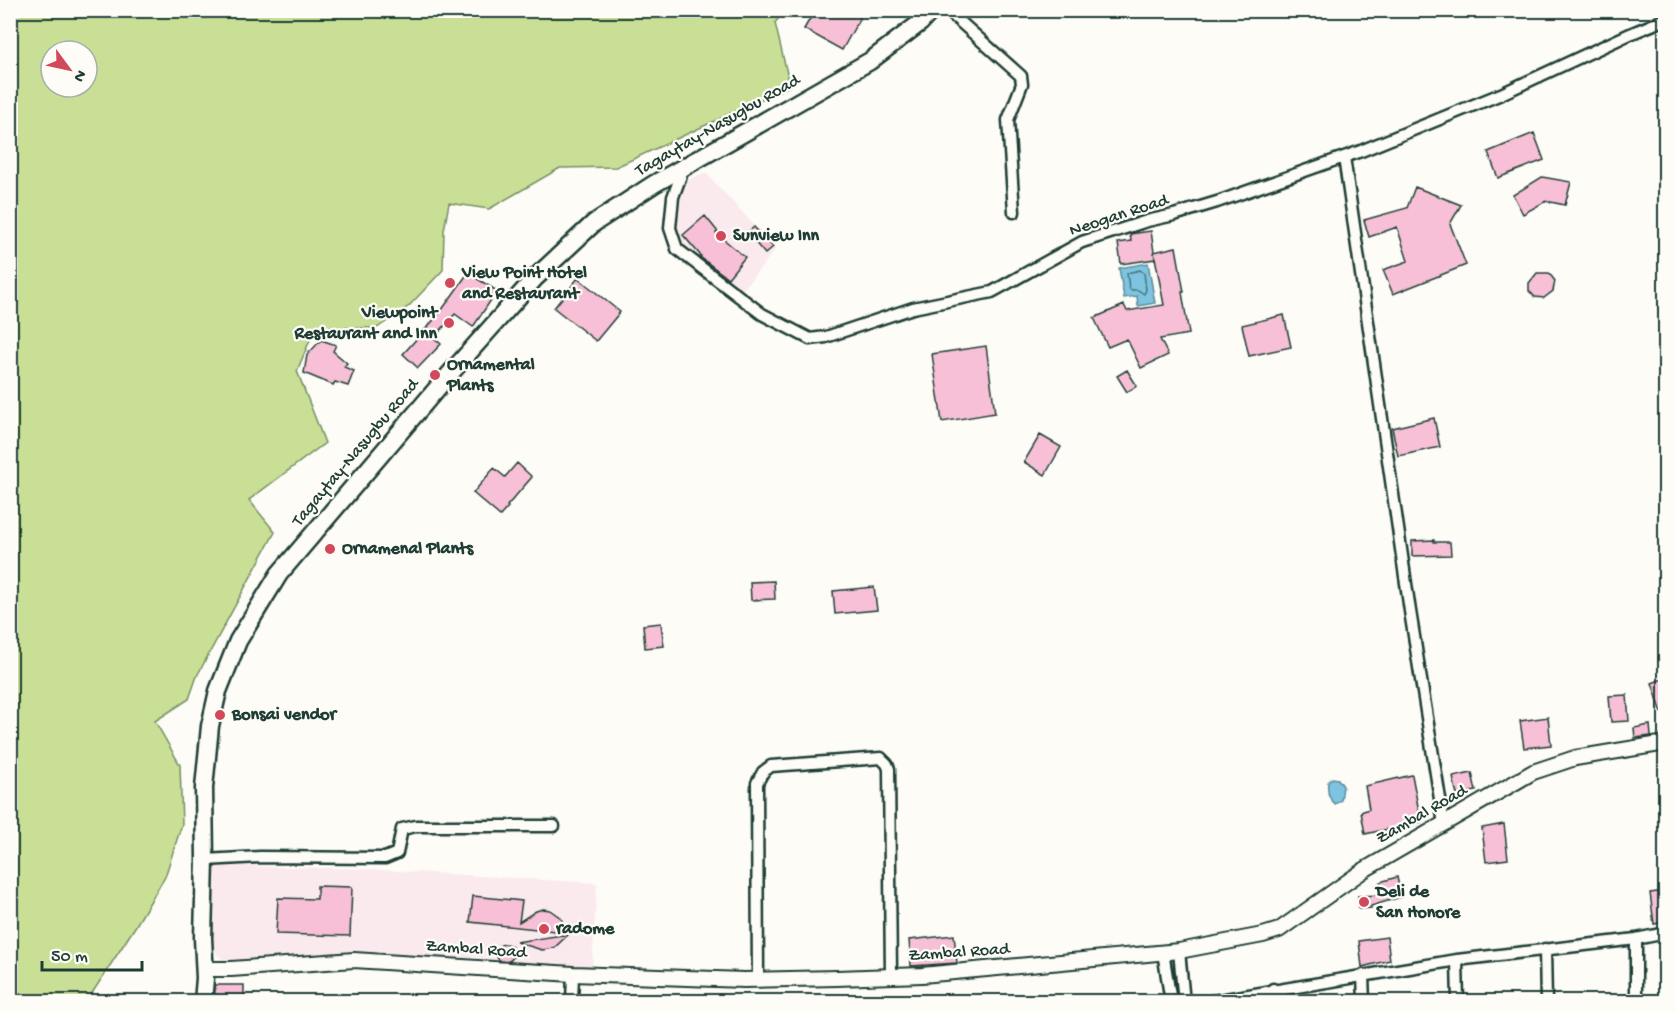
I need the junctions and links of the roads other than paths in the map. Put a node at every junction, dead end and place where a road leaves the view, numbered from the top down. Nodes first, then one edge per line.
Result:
1 (932, 10) edge
2 (947, 10) edge
3 (1665, 20) edge
4 (1344, 157) junction
5 (684, 167) junction
6 (1014, 212) dead end
7 (1665, 744) edge
8 (1444, 824) junction
9 (554, 826) dead end
10 (205, 860) junction
11 (1665, 933) edge
12 (1636, 939) junction
13 (1545, 950) junction
14 (1179, 951) junction
15 (1163, 952) junction
16 (1457, 960) junction
17 (204, 969) junction
18 (573, 974) junction
19 (1363, 975) junction
20 (891, 976) junction
21 (758, 979) junction
22 (1273, 989) junction
23 (203, 1002) edge
24 (572, 1002) edge
25 (1171, 1002) edge
26 (1184, 1002) edge
27 (1207, 1002) edge
28 (1274, 1002) edge
29 (1364, 1002) edge
30 (1458, 1002) edge
31 (1546, 1002) edge
32 (1636, 1002) edge

1 - 5 main road, Tagaytay-Nasugbu Road
2 - 6 street
3 - 4 street, Neogan Road
4 - 5 street, Neogan Road
4 - 8 street
5 - 10 main road, Tagaytay-Nasugbu Road
7 - 8 street, Zambal Road
8 - 14 street, Zambal Road
9 - 10 street
10 - 17 main road, Tagaytay-Nasugbu Road
11 - 12 street
12 - 13 street
12 - 32 street
13 - 16 street
13 - 31 street
14 - 15 street, Zambal Road
14 - 26 street
15 - 20 street, Zambal Road
15 - 25 street
16 - 19 street
16 - 30 street
17 - 18 street, Zambal Road
17 - 23 main road, Tagaytay-Nasugbu Road
18 - 21 street, Zambal Road
18 - 24 street
19 - 22 street
19 - 29 street
20 - 21 street, Zambal Road
20 - 21 street
22 - 27 street
22 - 28 street

